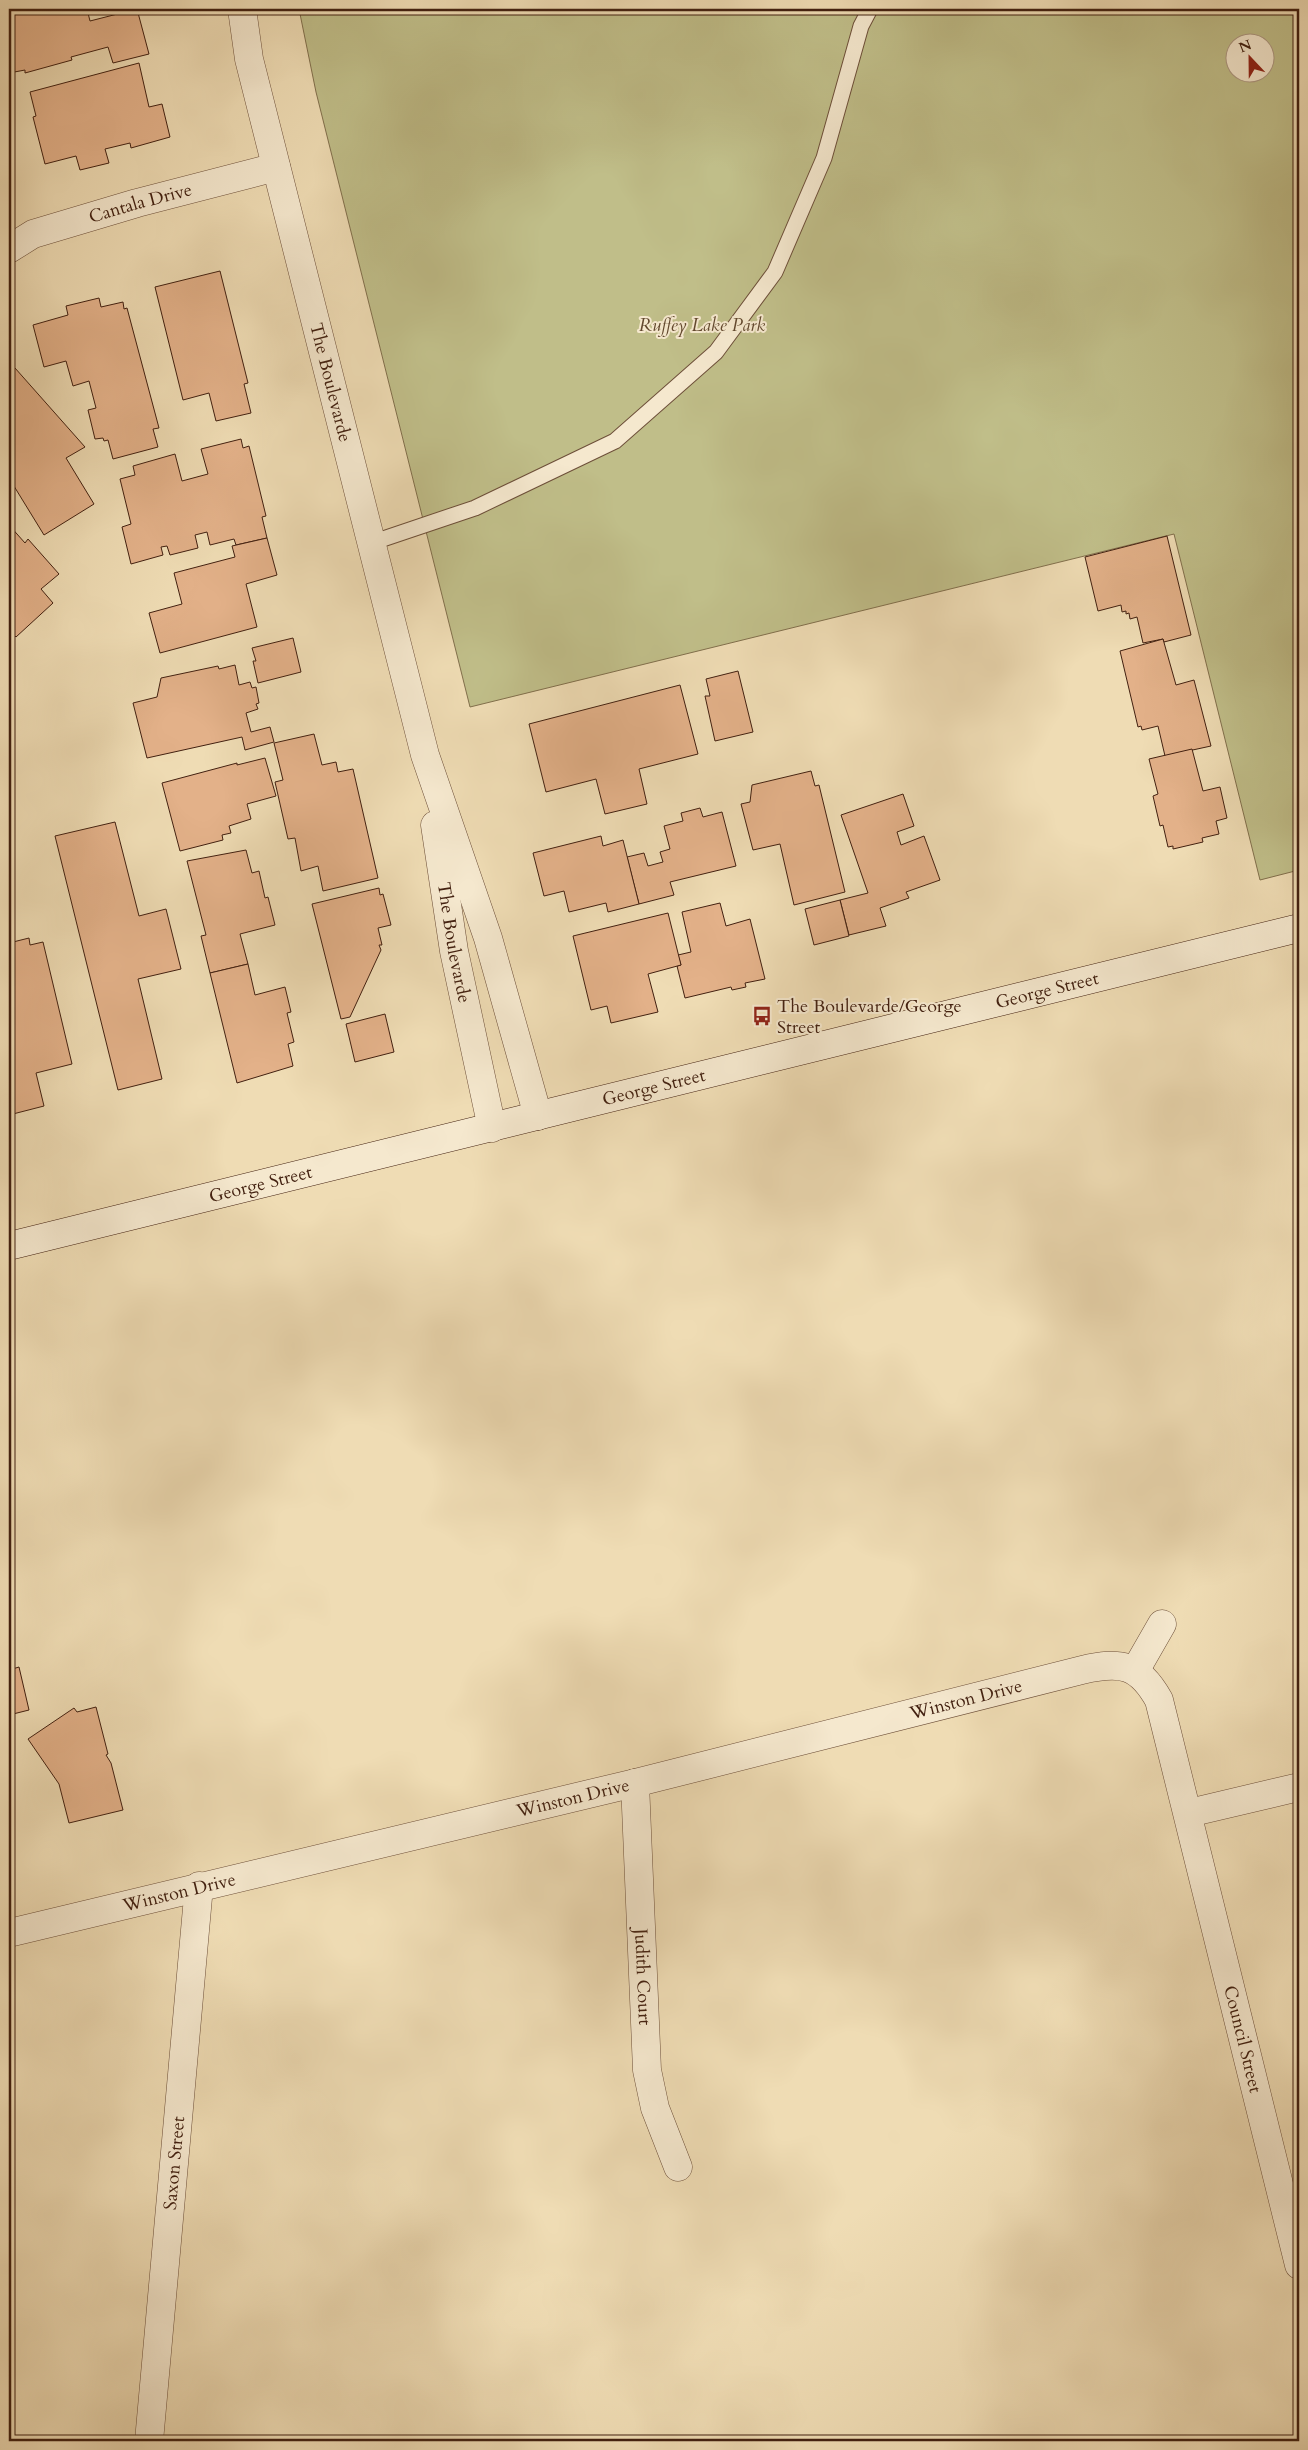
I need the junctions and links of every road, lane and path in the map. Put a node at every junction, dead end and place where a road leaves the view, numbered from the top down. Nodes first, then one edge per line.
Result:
1 (242, 9) edge
2 (870, 9) edge
3 (276, 167) junction
4 (9, 249) edge
5 (371, 543) junction
6 (425, 756) junction
7 (1299, 928) edge
8 (538, 1116) junction
9 (492, 1128) junction
10 (9, 1246) edge
11 (1162, 1624) dead end
12 (1135, 1671) junction
13 (635, 1783) junction
14 (1299, 1786) edge
15 (1189, 1813) junction
16 (199, 1886) junction
17 (9, 1933) edge
18 (678, 2167) dead end
19 (1299, 2265) edge
20 (148, 2441) edge

1 - 3 street, The Boulevarde
2 - 5 lane
3 - 4 street, Cantala Drive
3 - 5 street, The Boulevarde
5 - 6 street, The Boulevarde
6 - 8 street, The Boulevarde
6 - 9 street, The Boulevarde
7 - 8 street, George Street
8 - 9 street, George Street
9 - 10 street, George Street
11 - 12 street
12 - 13 street, Winston Drive
12 - 15 street
13 - 16 street, Winston Drive
13 - 18 street, Judith Court
14 - 15 street
15 - 19 street, Council Street
16 - 17 street, Winston Drive
16 - 20 street, Saxon Street

